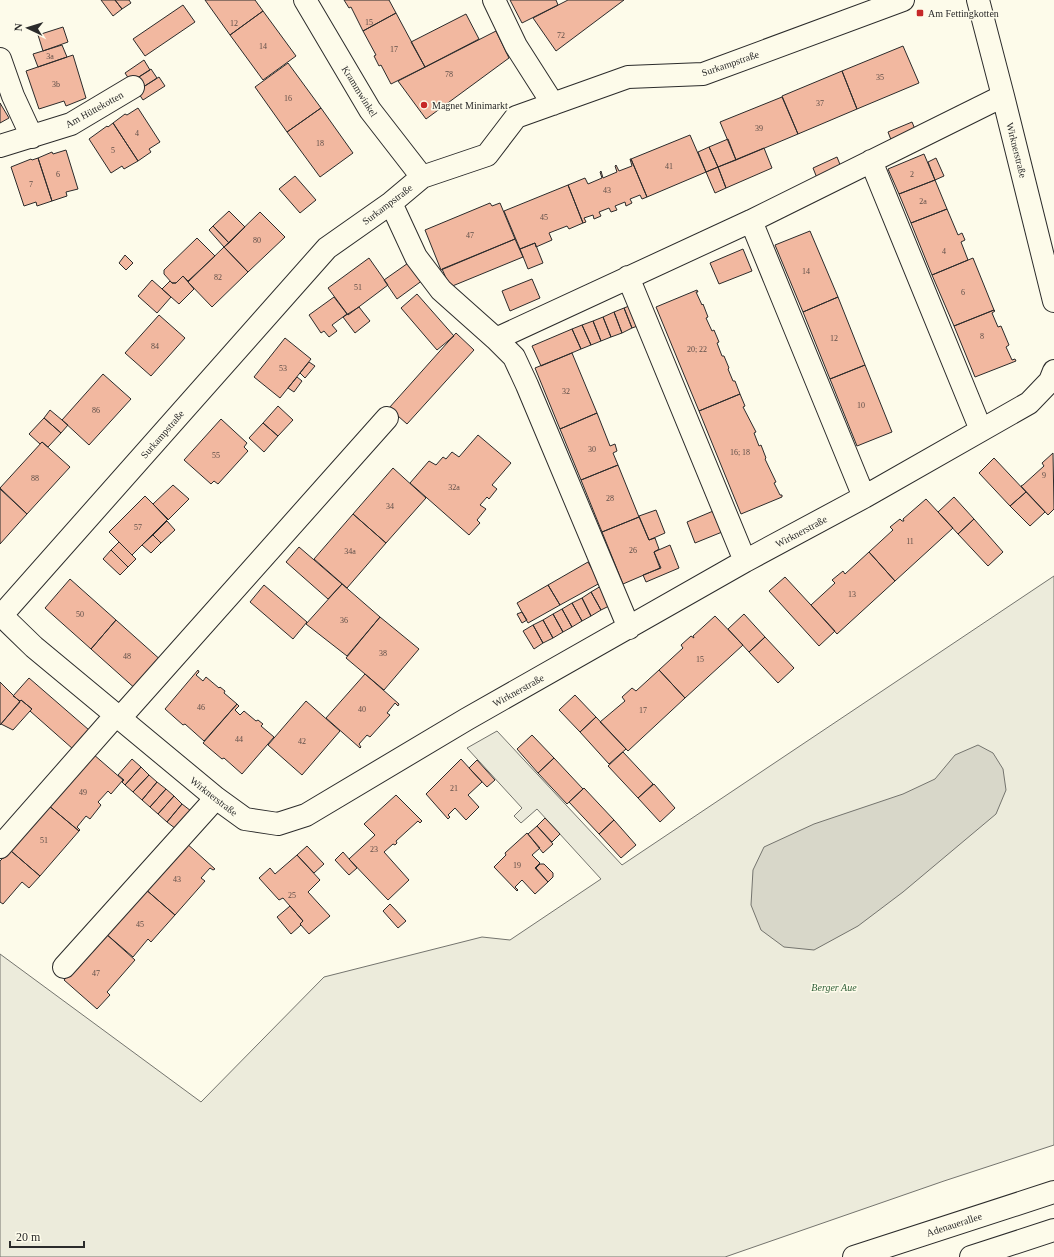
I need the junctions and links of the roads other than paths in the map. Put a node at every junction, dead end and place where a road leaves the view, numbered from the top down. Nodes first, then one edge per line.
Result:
1 (305, 0) edge
2 (494, 0) edge
3 (903, 0) edge
4 (978, 0) edge
5 (0, 59) edge
6 (133, 87) dead end
7 (1003, 96) junction
8 (553, 104) junction
9 (32, 137) junction
10 (0, 146) edge
11 (871, 161) junction
12 (422, 177) junction
13 (391, 203) junction
14 (750, 221) junction
15 (628, 277) junction
16 (1054, 301) edge
17 (496, 339) junction
18 (1054, 371) edge
19 (387, 418) dead end
20 (981, 430) junction
21 (864, 497) junction
22 (745, 561) junction
23 (0, 616) edge
24 (629, 628) junction
25 (118, 716) junction
26 (216, 798) junction
27 (0, 847) edge
28 (64, 967) dead end
29 (1054, 1192) edge
30 (1054, 1230) edge
31 (854, 1257) edge
32 (971, 1257) edge

1 - 12 street, Krammwinkel
2 - 8 street
3 - 8 street, Surkampstraße
4 - 7 street, Wirknerstraße
5 - 9 street
6 - 9 street, Am Hüttekotten
7 - 11 street
7 - 16 street, Wirknerstraße
8 - 12 street, Surkampstraße
9 - 10 street, Am Hüttekotten
11 - 14 street
11 - 20 street
12 - 13 street, Surkampstraße
13 - 17 street
13 - 23 street, Surkampstraße
14 - 15 street
14 - 21 street
15 - 17 street
15 - 22 street
17 - 24 street
18 - 20 street, Wirknerstraße
19 - 25 street
20 - 21 street, Wirknerstraße
21 - 22 street, Wirknerstraße
22 - 24 street, Wirknerstraße
23 - 25 street, Wirknerstraße
24 - 26 street, Wirknerstraße
25 - 26 street, Wirknerstraße
25 - 27 street
26 - 28 street
29 - 31 street, Adenauerallee
30 - 32 street

